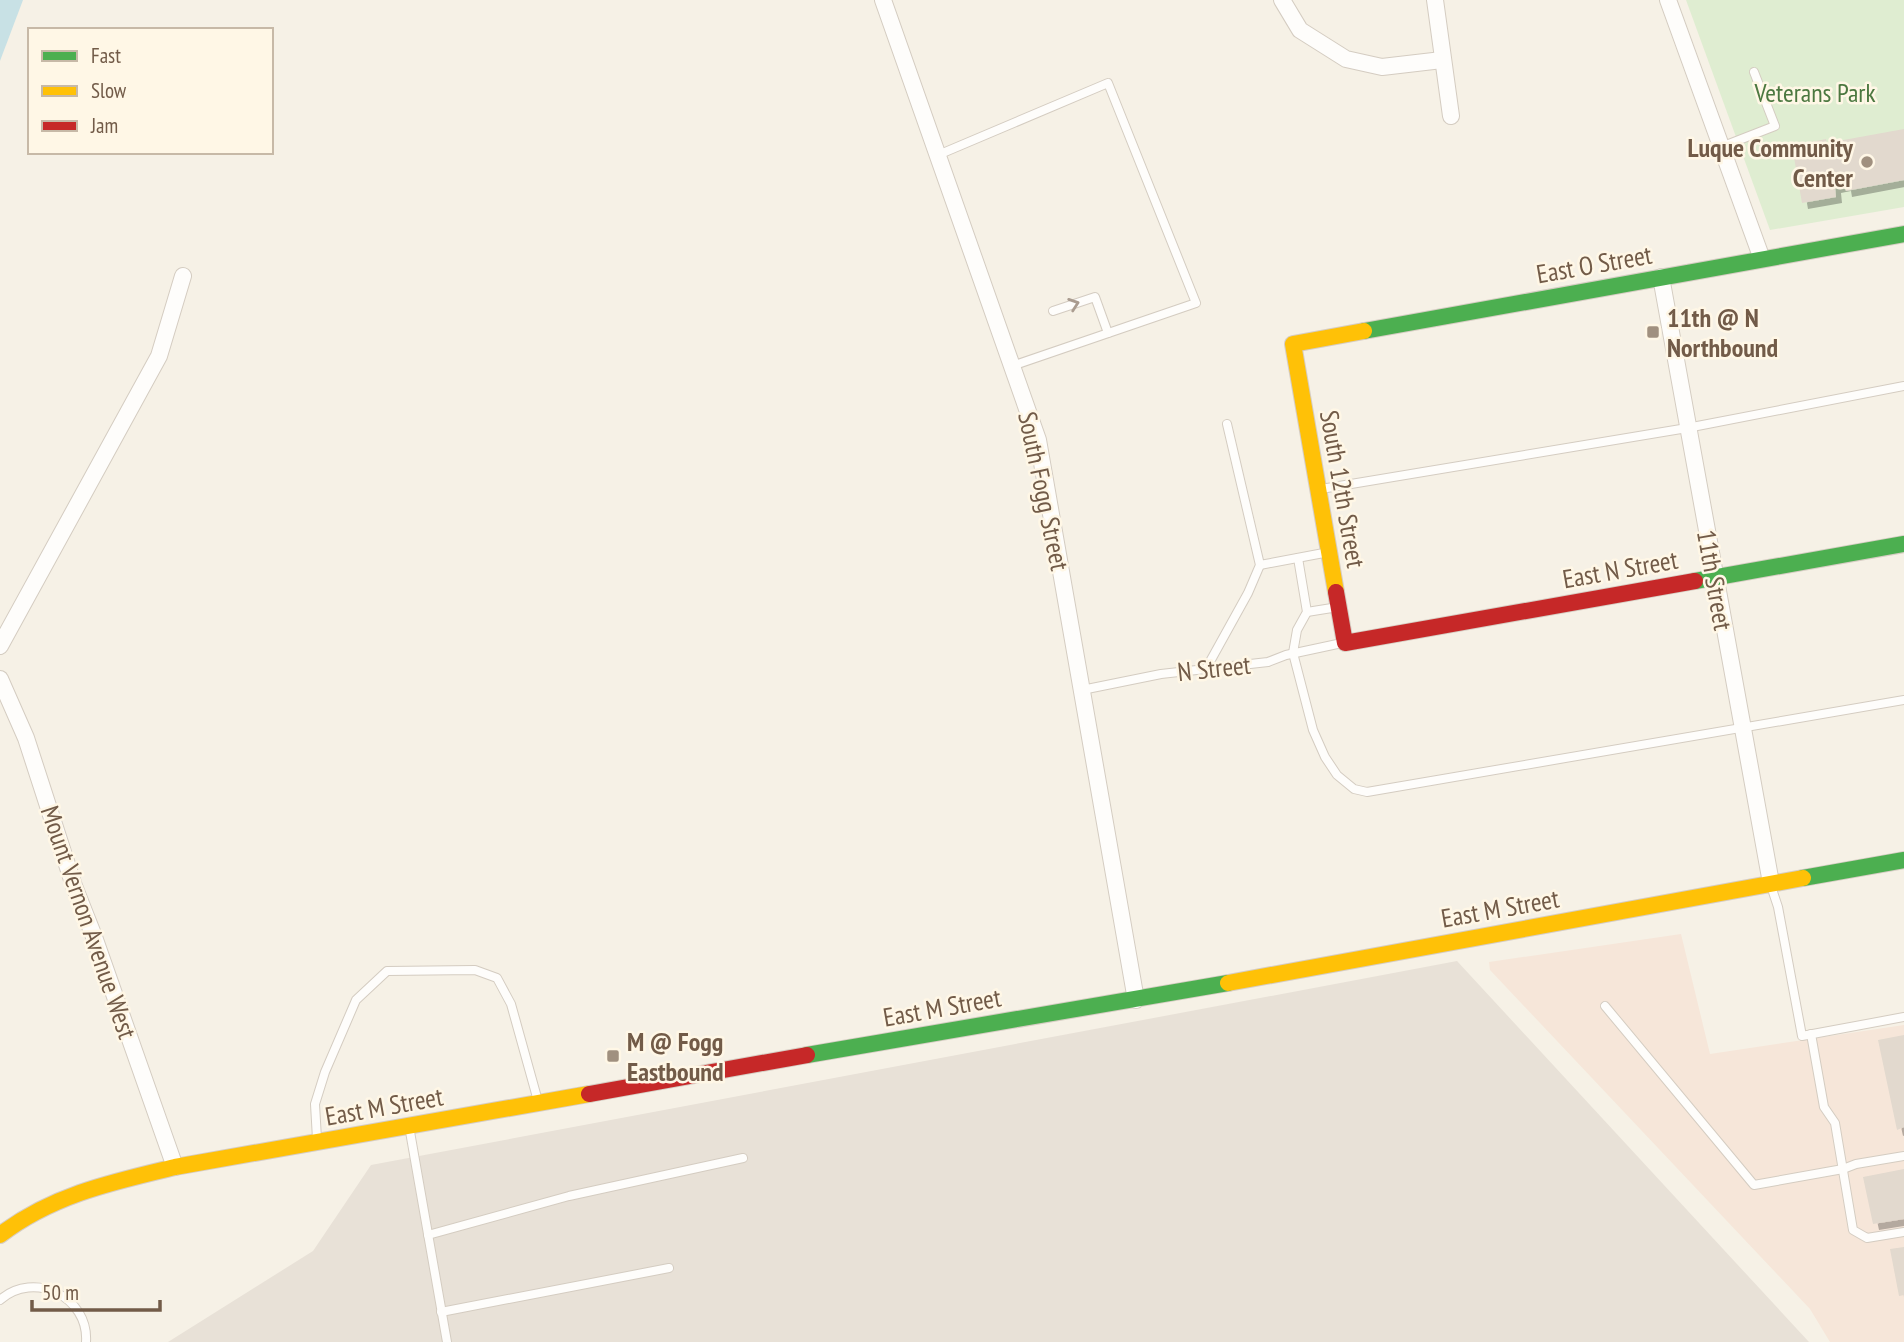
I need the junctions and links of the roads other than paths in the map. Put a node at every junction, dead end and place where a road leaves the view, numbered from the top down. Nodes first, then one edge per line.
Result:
1 (883, 0) edge
2 (1282, 0) edge
3 (1435, 0) edge
4 (1668, 0) edge
5 (1442, 60) junction
6 (1754, 72) dead end
7 (1451, 116) dead end
8 (1721, 147) junction
9 (937, 155) junction
10 (1904, 234) edge
11 (1762, 259) junction
12 (183, 276) dead end
13 (1661, 277) junction
14 (1053, 311) dead end
15 (1108, 333) junction
16 (1293, 344) joint
17 (1012, 366) junction
18 (1904, 386) edge
19 (1227, 425) dead end
20 (1687, 428) junction
21 (1318, 489) junction
22 (1904, 544) edge
23 (1329, 552) junction
24 (1298, 558) junction
25 (1260, 565) junction
26 (1714, 577) junction
27 (1339, 607) junction
28 (1307, 612) junction
29 (1345, 643) junction
30 (0, 646) edge
31 (1293, 653) junction
32 (1207, 667) junction
33 (0, 679) edge
34 (1082, 690) junction
35 (1904, 700) edge
36 (1741, 727) junction
37 (1904, 860) edge
38 (1770, 883) junction
39 (1136, 1000) junction
40 (1605, 1006) dead end
41 (1904, 1017) edge
42 (1811, 1034) junction
43 (538, 1103) junction
44 (409, 1126) junction
45 (318, 1142) junction
46 (1904, 1156) edge
47 (743, 1158) dead end
48 (175, 1167) junction
49 (1843, 1169) junction
50 (1904, 1232) edge
51 (0, 1235) edge
52 (428, 1235) junction
53 (669, 1268) dead end
54 (0, 1300) edge
55 (442, 1312) junction
56 (86, 1342) edge
57 (447, 1342) edge

1 - 9 street, South Fogg Street
2 - 5 street
3 - 5 street
4 - 8 street
5 - 7 street
6 - 8 lane
8 - 11 street
9 - 15 lane
9 - 17 street, South Fogg Street
10 - 11 street, East O Street
11 - 13 street, East O Street
12 - 30 street
13 - 16 street, East O Street
13 - 20 street, 11th Street
14 -> 15 lane
15 - 17 lane
16 - 21 street, South 12th Street
17 - 34 street, South Fogg Street
18 - 20 lane
19 - 25 lane
20 - 21 lane
20 - 26 street, 11th Street
21 - 23 street, South 12th Street
22 - 26 street, East N Street
23 - 24 lane
23 - 27 street, South 12th Street
24 - 25 lane
24 - 28 lane
25 - 32 lane
26 - 29 street, East N Street
26 - 36 street, 11th Street
27 - 28 lane
27 - 29 street, South 12th Street
28 - 31 lane
29 - 31 lane, N Street
31 - 32 lane, N Street
31 - 36 lane
32 - 34 lane, N Street
33 - 48 street, Mount Vernon Avenue West
34 - 39 street, South Fogg Street
35 - 36 lane
36 - 38 street, 11th Street
37 - 38 street, East M Street
38 - 39 street, East M Street
38 - 42 lane
39 - 43 street, East M Street
40 - 49 lane
41 - 42 lane
42 - 49 lane
43 - 44 street, East M Street
43 - 45 lane
44 - 45 street, East M Street
44 - 52 lane
45 - 48 street, East M Street
46 - 49 lane
47 - 52 lane
48 - 51 street, East M Street
49 - 50 lane
52 - 55 lane
53 - 55 lane
54 - 56 lane
55 - 57 lane

